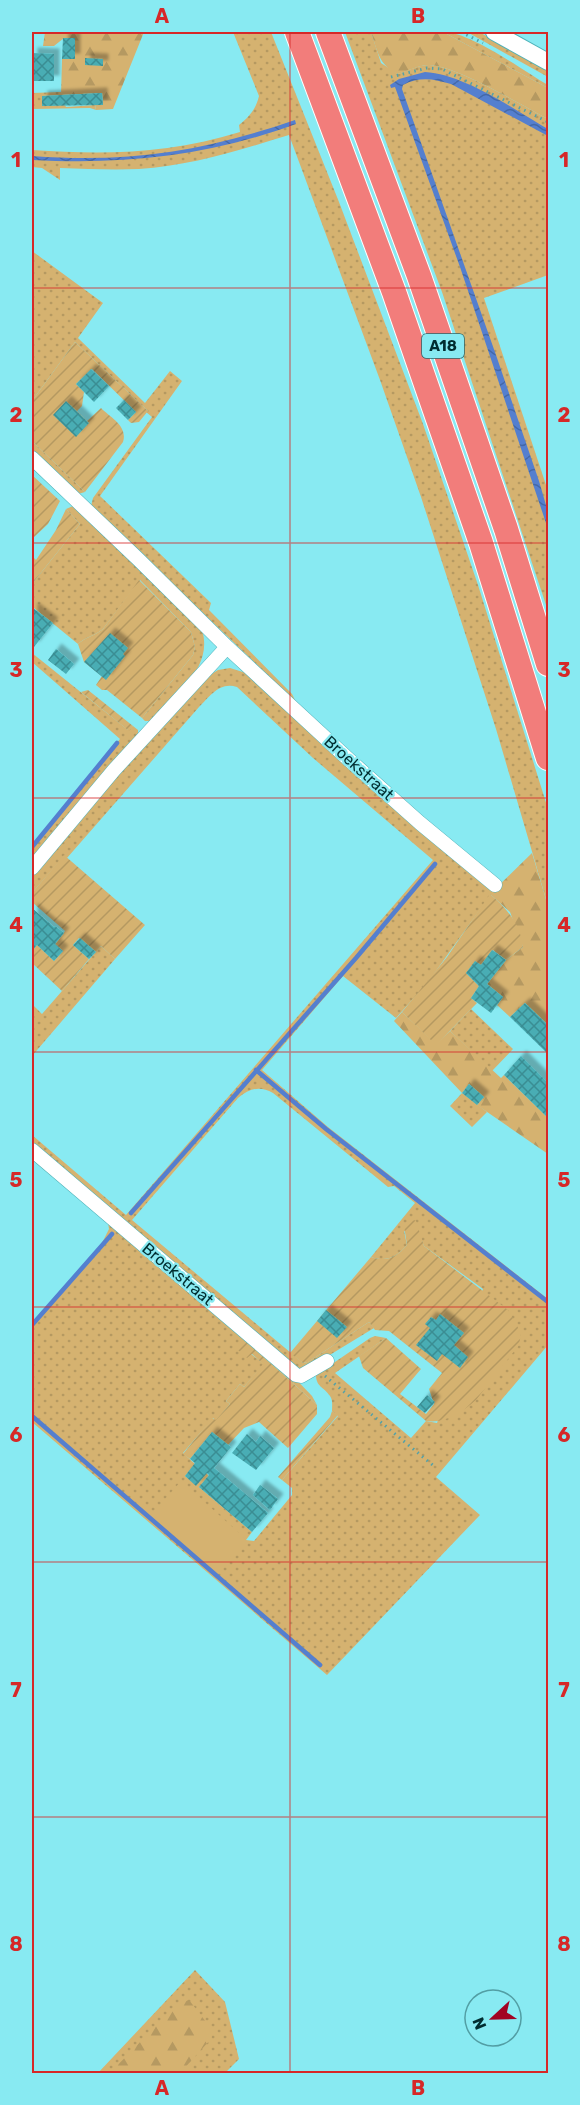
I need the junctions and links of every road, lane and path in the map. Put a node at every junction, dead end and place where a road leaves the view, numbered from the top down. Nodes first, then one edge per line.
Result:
1 (297, 32) edge
2 (328, 32) edge
3 (494, 32) edge
4 (549, 62) edge
5 (391, 77) dead end
6 (549, 122) edge
7 (32, 459) edge
8 (227, 647) junction
9 (549, 664) edge
10 (549, 758) edge
11 (32, 867) edge
12 (495, 885) dead end
13 (32, 1150) edge
14 (322, 1365) joint
15 (435, 1467) dead end

1 - 10 highway, A18
2 - 9 highway, A18
3 - 4 street
5 - 6 path
7 - 8 street, Broekstraat
8 - 11 street
8 - 12 street, Broekstraat
13 - 14 street, Broekstraat
14 - 15 path

